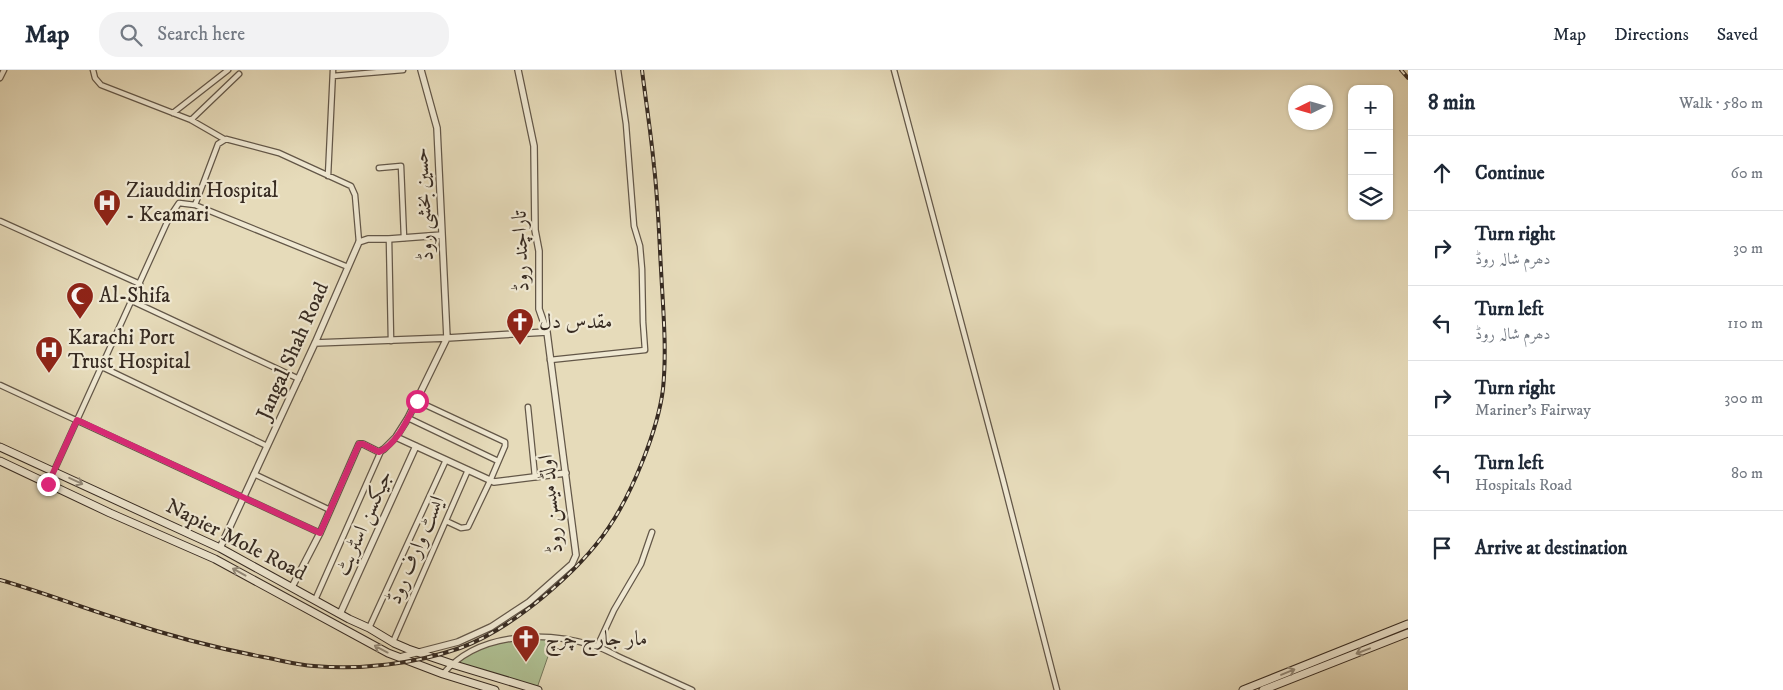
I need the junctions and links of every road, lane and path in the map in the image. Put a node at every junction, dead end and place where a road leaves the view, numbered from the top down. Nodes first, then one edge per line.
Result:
1 (4, 70) edge
2 (93, 70) edge
3 (228, 70) edge
4 (333, 70) edge
5 (403, 70) edge
6 (421, 70) edge
7 (518, 70) edge
8 (618, 70) edge
9 (894, 70) edge
10 (239, 74) dead end
11 (333, 76) junction
12 (0, 78) edge
13 (173, 113) junction
14 (191, 120) junction
15 (224, 139) junction
16 (379, 168) dead end
17 (328, 176) junction
18 (195, 205) junction
19 (0, 221) edge
20 (442, 235) junction
21 (404, 238) junction
22 (389, 239) junction
23 (359, 242) junction
24 (348, 267) junction
25 (140, 284) junction
26 (132, 301) junction
27 (547, 332) junction
28 (447, 338) junction
29 (391, 341) junction
30 (316, 343) junction
31 (550, 360) junction
32 (102, 367) junction
33 (299, 379) junction
34 (0, 385) edge
35 (417, 401) junction
36 (528, 407) dead end
37 (408, 418) junction
38 (77, 420) junction
39 (396, 437) junction
40 (267, 446) junction
41 (416, 446) junction
42 (0, 447) edge
43 (381, 451) junction
44 (446, 460) junction
45 (498, 461) junction
46 (0, 462) edge
47 (468, 470) junction
48 (54, 471) junction
49 (566, 473) junction
50 (254, 474) junction
51 (536, 477) junction
52 (490, 481) junction
53 (48, 484) junction
54 (243, 498) junction
55 (330, 510) junction
56 (446, 521) junction
57 (652, 532) dead end
58 (320, 533) junction
59 (220, 548) junction
60 (292, 588) junction
61 (315, 600) junction
62 (340, 614) junction
63 (1408, 624) edge
64 (369, 628) junction
65 (1408, 633) edge
66 (393, 642) junction
67 (597, 647) junction
68 (420, 652) junction
69 (399, 657) junction
70 (453, 665) junction
71 (443, 674) junction
72 (495, 690) edge
73 (538, 690) edge
74 (692, 690) edge
75 (1057, 690) edge
76 (1243, 690) edge
77 (1263, 690) edge

1 - 12 street
2 - 13 street
3 - 13 street
4 - 11 street
5 - 11 street
6 - 20 street, حسین بخشی روڈ
7 - 27 street, تاراچند روڈ
8 - 31 street
9 - 75 street
10 - 14 street
11 - 17 street
13 - 14 street
14 - 15 street
15 - 17 street
15 - 18 street
16 - 21 street
17 - 23 street
18 - 24 street
18 - 25 street
19 - 25 street
20 - 21 street
20 - 28 street, حسین بخشی روڈ
21 - 22 street
22 - 23 street
22 - 29 street
23 - 24 street, Jangal Shah Road
24 - 30 street, Jangal Shah Road
25 - 26 street
26 - 32 street
26 - 33 street
27 - 28 street
27 - 31 street, اولڈ میسن روڈ
28 - 29 street
28 - 35 street
29 - 30 street
30 - 33 street, Jangal Shah Road
31 - 49 street, اولڈ میسن روڈ
32 - 38 street
32 - 40 street
33 - 40 street, Jangal Shah Road
34 - 38 street
35 - 37 street
35 - 45 street
36 - 51 street
37 - 39 street
37 - 45 street
38 - 48 street
38 - 54 street
39 - 41 street
39 - 43 street
40 - 50 street, Jangal Shah Road
41 - 44 street
41 - 62 street, جیکسن اسٹریٹ
42 - 48 main road, Napier Mole Road
43 - 55 street
43 - 61 street
44 - 47 street
44 - 64 street
45 - 52 street
46 - 53 main road, Napier Mole Road
47 - 52 street
47 - 56 street, ایسٹ وارف روڈ
48 - 53 street
48 -> 59 main road, Napier Mole Road
49 - 51 street
49 - 68 street, اولڈ میسن روڈ
50 - 54 street, Jangal Shah Road
50 - 55 street
51 - 52 street
52 - 56 street
69 -> 53 main road, Napier Mole Road
54 - 58 street
54 - 59 street, Jangal Shah Road
55 - 58 street
56 - 66 street, ایسٹ وارف روڈ
57 - 67 street
58 - 60 street
59 - 60 main road, Napier Mole Road
60 - 61 main road, Napier Mole Road
61 - 62 main road, Napier Mole Road
62 - 64 main road, Napier Mole Road
76 -> 63 main road
64 - 66 main road, Napier Mole Road
65 -> 77 main road
66 - 68 main road, Napier Mole Road
67 - 70 street
67 - 74 street
68 - 69 street, اولڈ میسن روڈ
68 - 70 main road, Napier Mole Road
69 - 71 main road, Napier Mole Road
70 - 71 street
70 - 73 main road, Napier Mole Road
71 - 72 main road, Napier Mole Road

